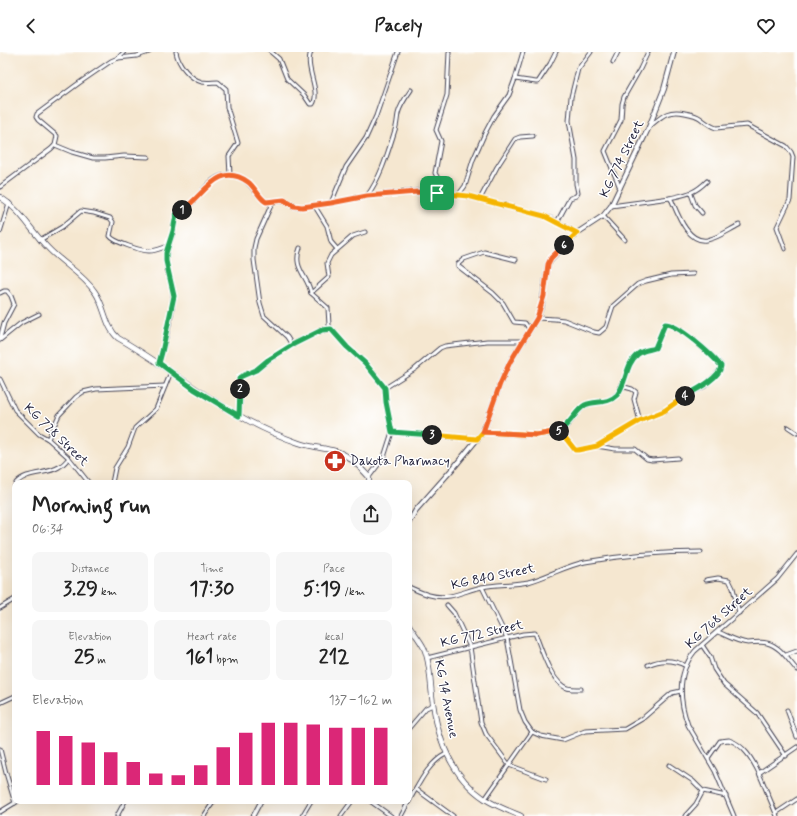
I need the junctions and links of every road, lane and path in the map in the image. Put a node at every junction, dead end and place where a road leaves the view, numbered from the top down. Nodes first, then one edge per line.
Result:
1 (124, 52) edge
2 (149, 52) edge
3 (176, 52) edge
4 (272, 52) edge
5 (312, 52) edge
6 (398, 52) edge
7 (449, 52) edge
8 (523, 52) edge
9 (556, 52) edge
10 (590, 52) edge
11 (618, 52) edge
12 (648, 52) edge
13 (674, 52) edge
14 (279, 53) dead end
15 (277, 57) junction
16 (118, 58) junction
17 (613, 62) dead end
18 (515, 79) junction
19 (411, 90) dead end
20 (649, 127) junction
21 (533, 136) dead end
22 (55, 144) junction
23 (148, 157) dead end
24 (230, 175) junction
25 (707, 181) dead end
26 (0, 188) edge
27 (620, 188) junction
28 (437, 193) junction
29 (459, 194) junction
30 (691, 194) junction
31 (367, 196) junction
32 (0, 197) edge
33 (670, 198) junction
34 (480, 199) junction
35 (274, 202) junction
36 (9, 203) junction
37 (331, 203) junction
38 (314, 205) junction
39 (611, 206) junction
40 (702, 213) dead end
41 (603, 216) junction
42 (557, 222) junction
43 (2, 224) edge
44 (738, 225) dead end
45 (0, 232) edge
46 (365, 232) dead end
47 (577, 233) junction
48 (40, 240) junction
49 (625, 240) dead end
50 (168, 246) junction
51 (300, 248) dead end
52 (785, 249) dead end
53 (337, 250) junction
54 (516, 260) dead end
55 (693, 274) dead end
56 (312, 293) junction
57 (0, 294) edge
58 (39, 314) dead end
59 (537, 318) junction
60 (331, 329) junction
61 (530, 330) junction
62 (0, 339) edge
63 (524, 342) junction
64 (292, 345) junction
65 (159, 363) junction
66 (171, 372) junction
67 (0, 379) edge
68 (165, 386) junction
69 (621, 386) junction
70 (385, 388) junction
71 (239, 416) junction
72 (640, 420) junction
73 (788, 427) dead end
74 (560, 431) junction
75 (392, 432) junction
76 (483, 432) junction
77 (797, 433) edge
78 (48, 439) junction
79 (477, 439) junction
80 (597, 446) junction
81 (68, 458) junction
82 (678, 458) dead end
83 (369, 476) junction
84 (19, 480) edge
85 (86, 480) edge
86 (113, 480) edge
87 (369, 480) edge
88 (412, 517) edge
89 (701, 552) dead end
90 (797, 554) edge
91 (706, 580) dead end
92 (482, 587) junction
93 (412, 588) edge
94 (12, 601) edge
95 (447, 605) dead end
96 (0, 608) edge
97 (739, 613) junction
98 (412, 629) edge
99 (718, 632) junction
100 (507, 638) junction
101 (702, 645) junction
102 (470, 647) junction
103 (797, 651) edge
104 (786, 655) junction
105 (427, 658) junction
106 (648, 665) dead end
107 (686, 666) junction
108 (797, 670) edge
109 (581, 689) dead end
110 (681, 691) junction
111 (12, 697) edge
112 (0, 703) edge
113 (433, 705) junction
114 (787, 710) dead end
115 (412, 724) edge
116 (532, 732) junction
117 (797, 737) edge
118 (797, 748) edge
119 (0, 749) edge
120 (446, 754) junction
121 (786, 756) junction
122 (708, 758) junction
123 (509, 765) junction
124 (669, 765) dead end
125 (759, 773) junction
126 (546, 779) dead end
127 (12, 789) edge
128 (416, 789) junction
129 (703, 791) junction
130 (412, 796) edge
131 (726, 796) junction
132 (485, 799) junction
133 (797, 799) edge
134 (14, 804) edge
135 (123, 804) edge
136 (212, 804) edge
137 (259, 804) edge
138 (309, 804) edge
139 (350, 804) edge
140 (374, 804) edge
141 (407, 804) edge
142 (0, 812) edge
143 (777, 814) edge
144 (117, 816) edge
145 (204, 816) edge
146 (253, 816) edge
147 (302, 816) edge
148 (341, 816) edge
149 (391, 816) edge
150 (401, 816) edge
151 (453, 816) edge
152 (521, 816) edge
153 (685, 816) edge
154 (734, 816) edge

1 - 16 street
2 - 16 street
3 - 24 street
4 - 15 street
5 - 15 street
6 - 37 street
7 - 28 street
8 - 18 street
9 - 18 street
10 - 42 street
11 - 17 street
12 - 27 street
13 - 20 street, KG 774 Street
14 - 15 street
16 - 22 street
18 - 29 street
19 - 31 street
20 - 27 street, KG 774 Street
20 - 52 street
21 - 34 street
22 - 23 street
22 - 26 street
24 - 35 street
24 - 50 street
25 - 30 street
27 - 39 street, KG 774 Street
28 - 29 street
28 - 31 street
29 - 34 street
30 - 33 street
30 - 40 street
31 - 37 street
32 - 36 main road
33 - 39 street
33 - 44 street
34 - 42 street
35 - 38 street
35 - 64 street
36 - 43 street
36 - 48 main road
37 - 38 street
38 - 53 street
39 - 41 street, KG 774 Street
41 - 47 street, KG 774 Street
41 - 49 street
42 - 47 street
43 - 45 street
46 - 53 street
47 - 59 street, KG 774 Street
48 - 50 street
48 - 65 main road
50 - 65 street
51 - 56 street
53 - 56 street
54 - 61 street
55 - 59 street
56 - 60 street
57 - 62 street
58 - 62 street
59 - 61 street, KG 774 Street
60 - 64 street
60 - 70 street
61 - 63 street, KG 774 Street
63 - 70 street
63 - 76 street, KG 774 Street
64 - 71 street
65 - 66 main road
66 - 68 street
66 - 71 main road
67 - 78 street, KG 728 Street
68 - 78 street
68 - 86 street
69 - 72 street
69 - 72 street
69 - 74 street
70 - 75 street
71 - 83 main road
72 - 80 street
73 - 77 street
74 - 76 street
74 - 80 street
75 - 79 street
75 - 83 street
76 - 79 street, KG 774 Street
78 - 81 street, KG 728 Street
79 - 88 street, KG 774 Street
80 - 82 street
81 - 84 street
81 - 85 street, KG 728 Street
83 - 87 main road
89 - 92 street, KG 840 Street
90 - 97 street, KG 768 Street
91 - 97 street
92 - 93 street, KG 840 Street
92 - 100 street
94 - 96 street
95 - 102 street
97 - 99 street, KG 768 Street
98 - 105 main road, KG 14 Avenue
99 - 101 street, KG 768 Street
99 - 104 street
100 - 102 street, KG 772 Street
100 - 109 street, KG 772 Street
100 - 116 street
101 - 107 street, KG 768 Street
101 - 121 street
102 - 105 street, KG 772 Street
102 - 123 street
103 - 104 street
104 - 108 street
105 - 113 main road, KG 14 Avenue
106 - 107 street
107 - 110 street, KG 768 Street
110 - 116 street
110 - 122 street, KG 768 Street
111 - 112 street
113 - 115 street
113 - 120 main road, KG 14 Avenue
114 - 117 street
116 - 123 street
118 - 121 street
119 - 127 street
120 - 128 street
120 - 132 main road, KG 14 Avenue
121 - 125 street
122 - 125 street
122 - 131 street, KG 768 Street
123 - 126 street
123 - 132 street
124 - 129 street
125 - 143 street
128 - 130 street
128 - 151 street
129 - 131 street
129 - 153 street
131 - 154 street, KG 768 Street
132 - 152 main road, KG 14 Avenue
133 - 143 street
134 - 142 street
135 - 144 street
136 - 145 street
137 - 146 street
138 - 147 street
139 - 148 street
140 - 149 street
141 - 150 street

